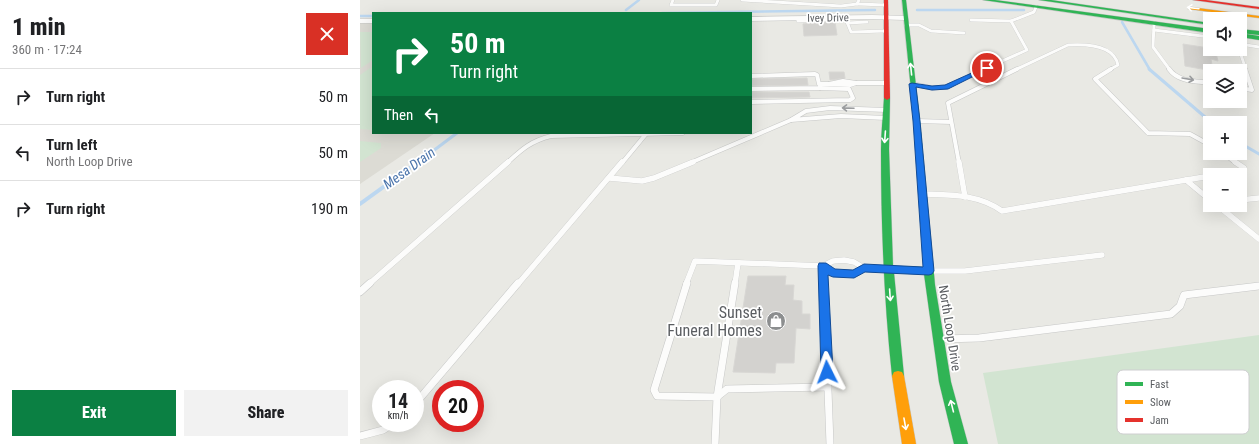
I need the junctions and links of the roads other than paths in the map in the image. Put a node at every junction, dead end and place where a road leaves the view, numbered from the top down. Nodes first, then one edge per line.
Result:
1 (673, 0) edge
2 (718, 0) edge
3 (742, 0) edge
4 (904, 0) edge
5 (985, 0) edge
6 (1070, 0) edge
7 (1195, 0) edge
8 (1202, 0) edge
9 (858, 2) edge
10 (886, 2) edge
11 (1038, 3) edge
12 (1177, 6) dead end
13 (1259, 8) edge
14 (887, 17) junction
15 (1259, 17) edge
16 (752, 18) edge
17 (1203, 18) edge
18 (846, 20) junction
19 (971, 20) dead end
20 (1138, 20) junction
21 (360, 21) edge
22 (372, 21) edge
23 (1010, 21) junction
24 (867, 22) dead end
25 (905, 22) junction
26 (1203, 23) edge
27 (1247, 23) edge
28 (1259, 25) edge
29 (1154, 26) junction
30 (1203, 27) edge
31 (1247, 29) edge
32 (1203, 30) edge
33 (1247, 31) edge
34 (886, 32) junction
35 (1259, 32) edge
36 (964, 33) dead end
37 (1203, 36) edge
38 (1247, 36) edge
39 (1259, 38) edge
40 (1247, 45) edge
41 (1259, 47) edge
42 (1241, 56) edge
43 (752, 76) edge
44 (1203, 82) edge
45 (886, 83) junction
46 (912, 84) junction
47 (820, 86) junction
48 (752, 89) edge
49 (1247, 89) edge
50 (1252, 90) junction
51 (1259, 91) edge
52 (752, 102) edge
53 (887, 114) junction
54 (791, 120) junction
55 (917, 121) junction
56 (951, 122) junction
57 (764, 131) junction
58 (752, 132) edge
59 (646, 134) edge
60 (1203, 141) edge
61 (1233, 160) edge
62 (1244, 168) edge
63 (1203, 177) edge
64 (609, 178) junction
65 (1186, 180) junction
66 (923, 194) junction
67 (1203, 194) edge
68 (965, 196) junction
69 (1259, 198) edge
70 (1247, 199) edge
71 (1225, 212) edge
72 (1259, 240) edge
73 (1102, 255) dead end
74 (738, 263) junction
75 (823, 266) junction
76 (864, 268) junction
77 (889, 269) junction
78 (929, 271) junction
79 (1259, 286) edge
80 (360, 292) edge
81 (938, 339) junction
82 (828, 387) junction
83 (424, 394) edge
84 (717, 397) junction
85 (375, 432) edge
86 (360, 436) edge
87 (715, 444) edge
88 (830, 444) edge
89 (909, 444) edge
90 (961, 444) edge

1 - 2 lane
3 - 9 lane
4 - 25 main road, North Loop Drive
5 - 11 main road
6 - 17 main road
7 - 13 main road
8 - 13 main road
9 - 10 lane
10 - 14 main road
11 - 20 main road
11 - 23 lane
11 - 26 main road
15 -> 12 main road
14 - 18 street, Ivey Drive
14 - 25 street, Ivey Drive
14 - 34 main road
16 - 18 street, Ivey Drive
18 - 24 lane
18 - 34 lane
19 - 23 lane
20 - 29 main road
20 - 30 main road
21 - 22 street
23 - 46 lane
25 - 36 lane
46 -> 25 main road, North Loop Drive
27 - 28 main road
29 - 32 main road
29 - 37 lane
29 -> 44 lane
31 - 35 main road
33 - 35 main road
34 - 45 main road
38 - 39 main road
40 - 41 lane
42 - 50 lane
43 - 47 lane
45 - 46 main road
45 - 47 lane
45 - 53 main road
46 - 55 main road, North Loop Drive
47 - 48 lane
47 - 52 lane
49 - 50 lane
50 - 51 lane
53 - 54 lane
53 -> 54 lane
53 -> 77 main road
54 - 57 lane
55 - 56 lane
55 - 66 main road, North Loop Drive
56 - 60 lane
56 - 68 lane
57 - 58 lane
57 - 64 lane
59 - 64 lane
59 - 80 lane
61 - 62 lane
63 - 65 lane
64 - 83 lane
65 - 67 lane
65 - 68 lane
66 - 68 lane
66 - 78 main road, North Loop Drive
69 - 70 lane
71 - 72 lane
73 - 78 lane
74 - 75 lane
74 - 84 lane
74 - 84 lane
75 - 76 lane
75 - 76 lane
75 - 82 lane
76 - 77 lane
77 - 78 main road
77 -> 89 main road
78 - 81 main road, North Loop Drive
79 - 81 lane
90 -> 81 main road, North Loop Drive
82 - 84 lane
82 - 88 lane
84 - 87 lane
85 - 86 lane

